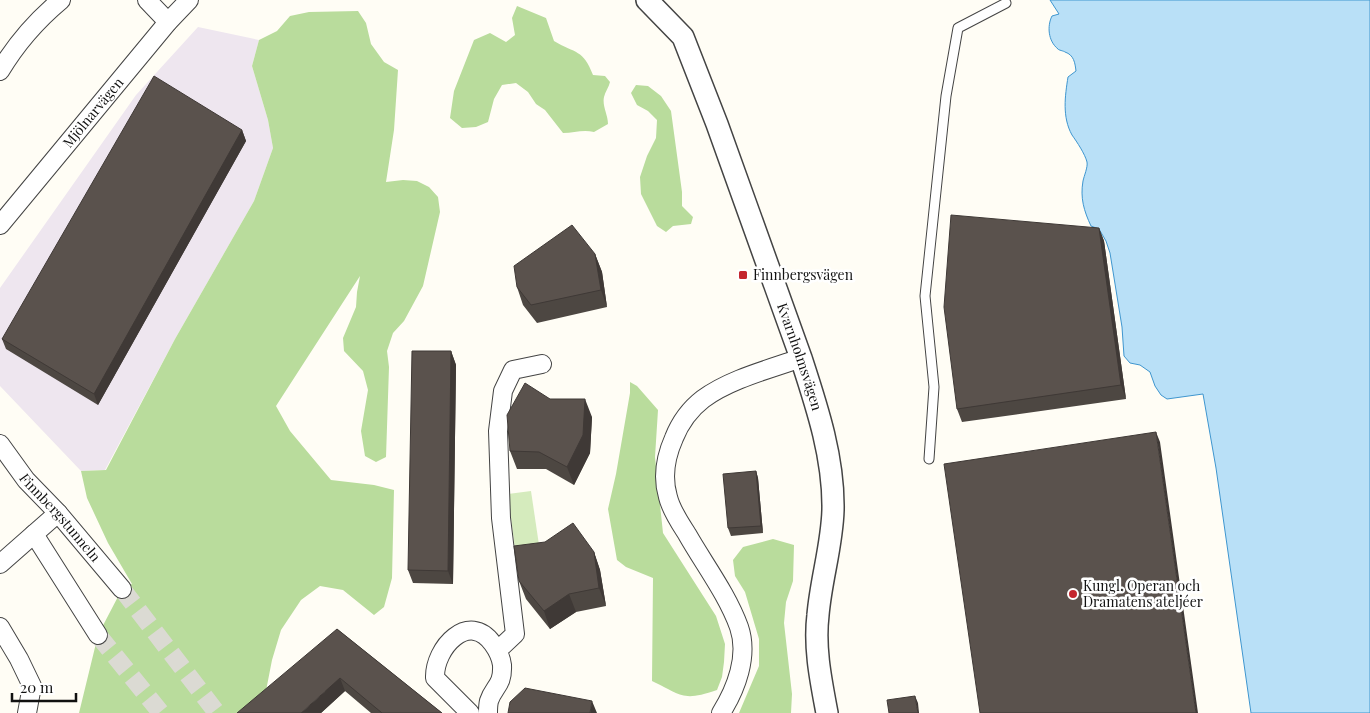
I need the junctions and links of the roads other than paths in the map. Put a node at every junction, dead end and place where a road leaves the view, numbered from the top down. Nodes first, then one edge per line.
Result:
1 (61, 0) edge
2 (147, 0) edge
3 (189, 0) edge
4 (647, 0) edge
5 (1006, 3) dead end
6 (168, 22) junction
7 (0, 71) edge
8 (0, 224) edge
9 (801, 358) junction
10 (542, 364) dead end
11 (0, 444) edge
12 (929, 459) dead end
13 (58, 513) junction
14 (34, 534) junction
15 (0, 564) edge
16 (122, 589) tunnel mouth
17 (0, 628) edge
18 (98, 635) tunnel mouth
19 (498, 650) junction
20 (27, 713) edge
21 (470, 713) edge
22 (488, 713) edge
23 (720, 713) edge
24 (827, 713) edge

1 - 7 street
2 - 6 street
3 - 6 street, Mjölnarvägen
4 - 9 street, Kvarnholmsvägen
5 - 12 lane
6 - 8 street, Mjölnarvägen
9 - 23 street
9 - 24 street, Kvarnholmsvägen
10 - 19 street
11 - 13 street, Finnbergstunneln
13 - 14 street
13 - 16 street, Finnbergstunneln
14 - 15 street
14 - 18 street
17 - 20 street
19 - 21 street
19 - 22 street

